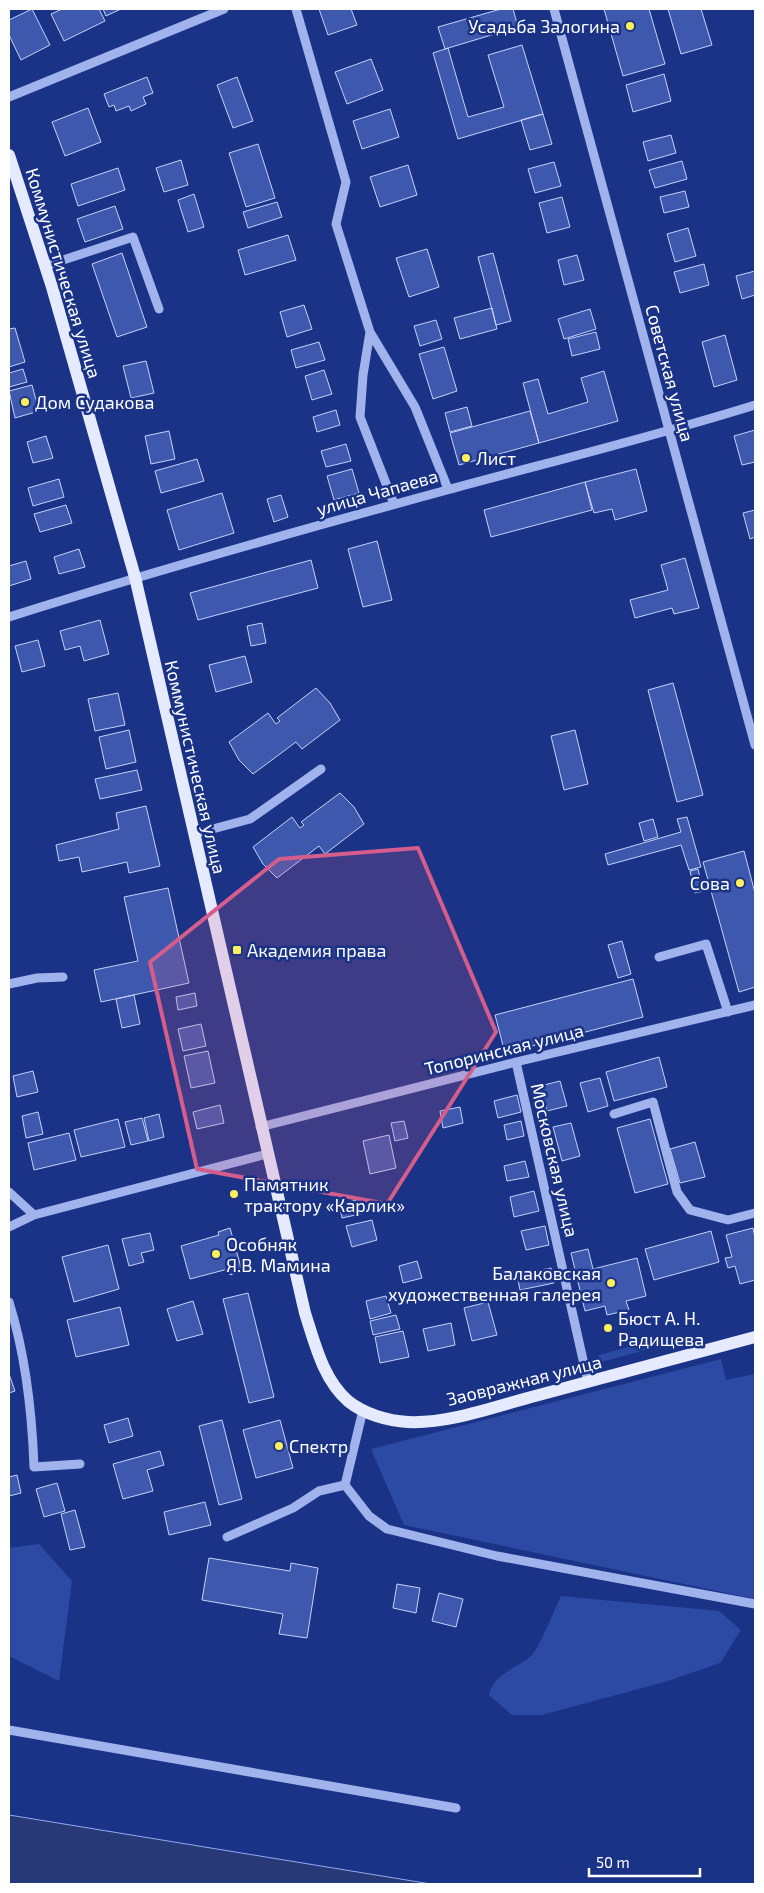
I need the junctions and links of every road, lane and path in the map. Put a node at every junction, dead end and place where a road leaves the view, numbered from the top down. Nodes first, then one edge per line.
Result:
1 (224, 9) edge
2 (296, 9) edge
3 (554, 9) edge
4 (9, 97) edge
5 (9, 155) edge
6 (45, 266) junction
7 (159, 308) dead end
8 (370, 332) junction
9 (755, 406) edge
10 (669, 432) junction
11 (448, 489) junction
12 (394, 504) junction
13 (135, 577) junction
14 (9, 616) edge
15 (755, 745) edge
16 (321, 769) dead end
17 (194, 834) junction
18 (660, 957) dead end
19 (63, 977) dead end
20 (9, 984) edge
21 (755, 1005) edge
22 (728, 1012) junction
23 (516, 1062) junction
24 (614, 1114) dead end
25 (260, 1127) junction
26 (267, 1154) junction
27 (9, 1192) edge
28 (755, 1213) edge
29 (34, 1215) junction
30 (9, 1227) edge
31 (9, 1302) edge
32 (11, 1314) edge
33 (755, 1337) edge
34 (588, 1382) junction
35 (337, 1389) joint
36 (363, 1410) junction
37 (80, 1464) dead end
38 (345, 1485) junction
39 (227, 1537) dead end
40 (755, 1604) edge
41 (9, 1730) edge
42 (456, 1808) dead end

1 - 4 street
2 - 8 street
3 - 10 street, Советская улица
5 - 6 main road, Коммунистическая улица
6 - 7 street
6 - 13 main road, Коммунистическая улица
8 - 11 street
8 - 12 street
9 - 10 street, улица Чапаева
10 - 11 street, улица Чапаева
10 - 15 street, Советская улица
11 - 12 street, улица Чапаева
12 - 13 street, улица Чапаева
13 - 14 street, улица Чапаева
13 - 17 main road, Коммунистическая улица
16 - 17 street
17 - 25 main road, Коммунистическая улица
18 - 22 street
19 - 20 street
21 - 22 street, Топоринская улица
22 - 23 street, Топоринская улица
23 - 25 street, Топоринская улица
23 - 34 street, Московская улица
24 - 28 street
25 - 26 main road, Коммунистическая улица
26 - 29 street
26 - 35 main road, Коммунистическая улица
27 - 29 street
29 - 30 street
31 - 32 street
32 - 37 street
33 - 34 main road, Заовражная улица
34 - 36 main road, Заовражная улица
35 - 36 main road, Заовражная улица
36 - 38 street
38 - 39 street
38 - 40 street
41 - 42 street

